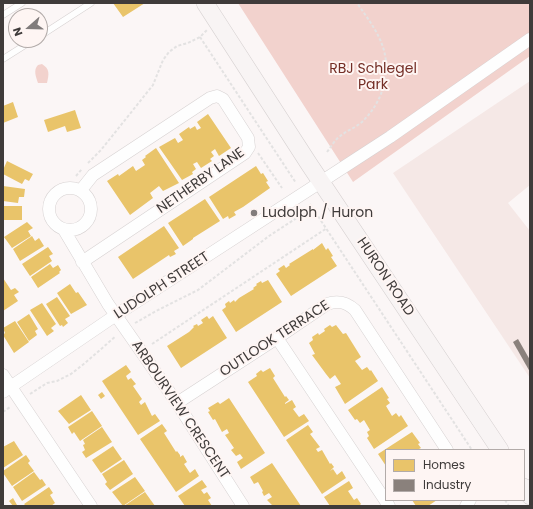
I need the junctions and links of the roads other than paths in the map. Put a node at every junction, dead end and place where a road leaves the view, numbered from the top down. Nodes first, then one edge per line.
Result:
1 (22, 3) edge
2 (91, 3) edge
3 (205, 3) edge
4 (3, 15) edge
5 (48, 31) edge
6 (530, 39) edge
7 (20, 48) edge
8 (3, 59) edge
9 (322, 182) junction
10 (76, 189) junction
11 (64, 230) junction
12 (82, 262) junction
13 (116, 316) junction
14 (277, 338) junction
15 (3, 375) edge
16 (7, 389) edge
17 (177, 403) junction
18 (446, 449) edge
19 (499, 449) edge
20 (91, 506) edge
21 (243, 506) edge
22 (388, 506) edge

1 - 4 lane
2 - 5 lane
3 - 9 main road, HURON ROAD
6 - 9 street, LUDOLPH STREET
7 - 8 lane
9 - 13 street, LUDOLPH STREET
9 - 19 main road, HURON ROAD
10 - 11 street
10 - 11 street
10 - 12 street, NETHERBY LANE
11 - 12 street, ARBOURVIEW CRESCENT
12 - 13 street, ARBOURVIEW CRESCENT
13 - 16 street, LUDOLPH STREET
13 - 17 street, ARBOURVIEW CRESCENT
14 - 17 street, OUTLOOK TERRACE
14 - 18 street, OUTLOOK TERRACE
14 - 22 street
15 - 16 street
16 - 20 street
17 - 21 street, ARBOURVIEW CRESCENT

